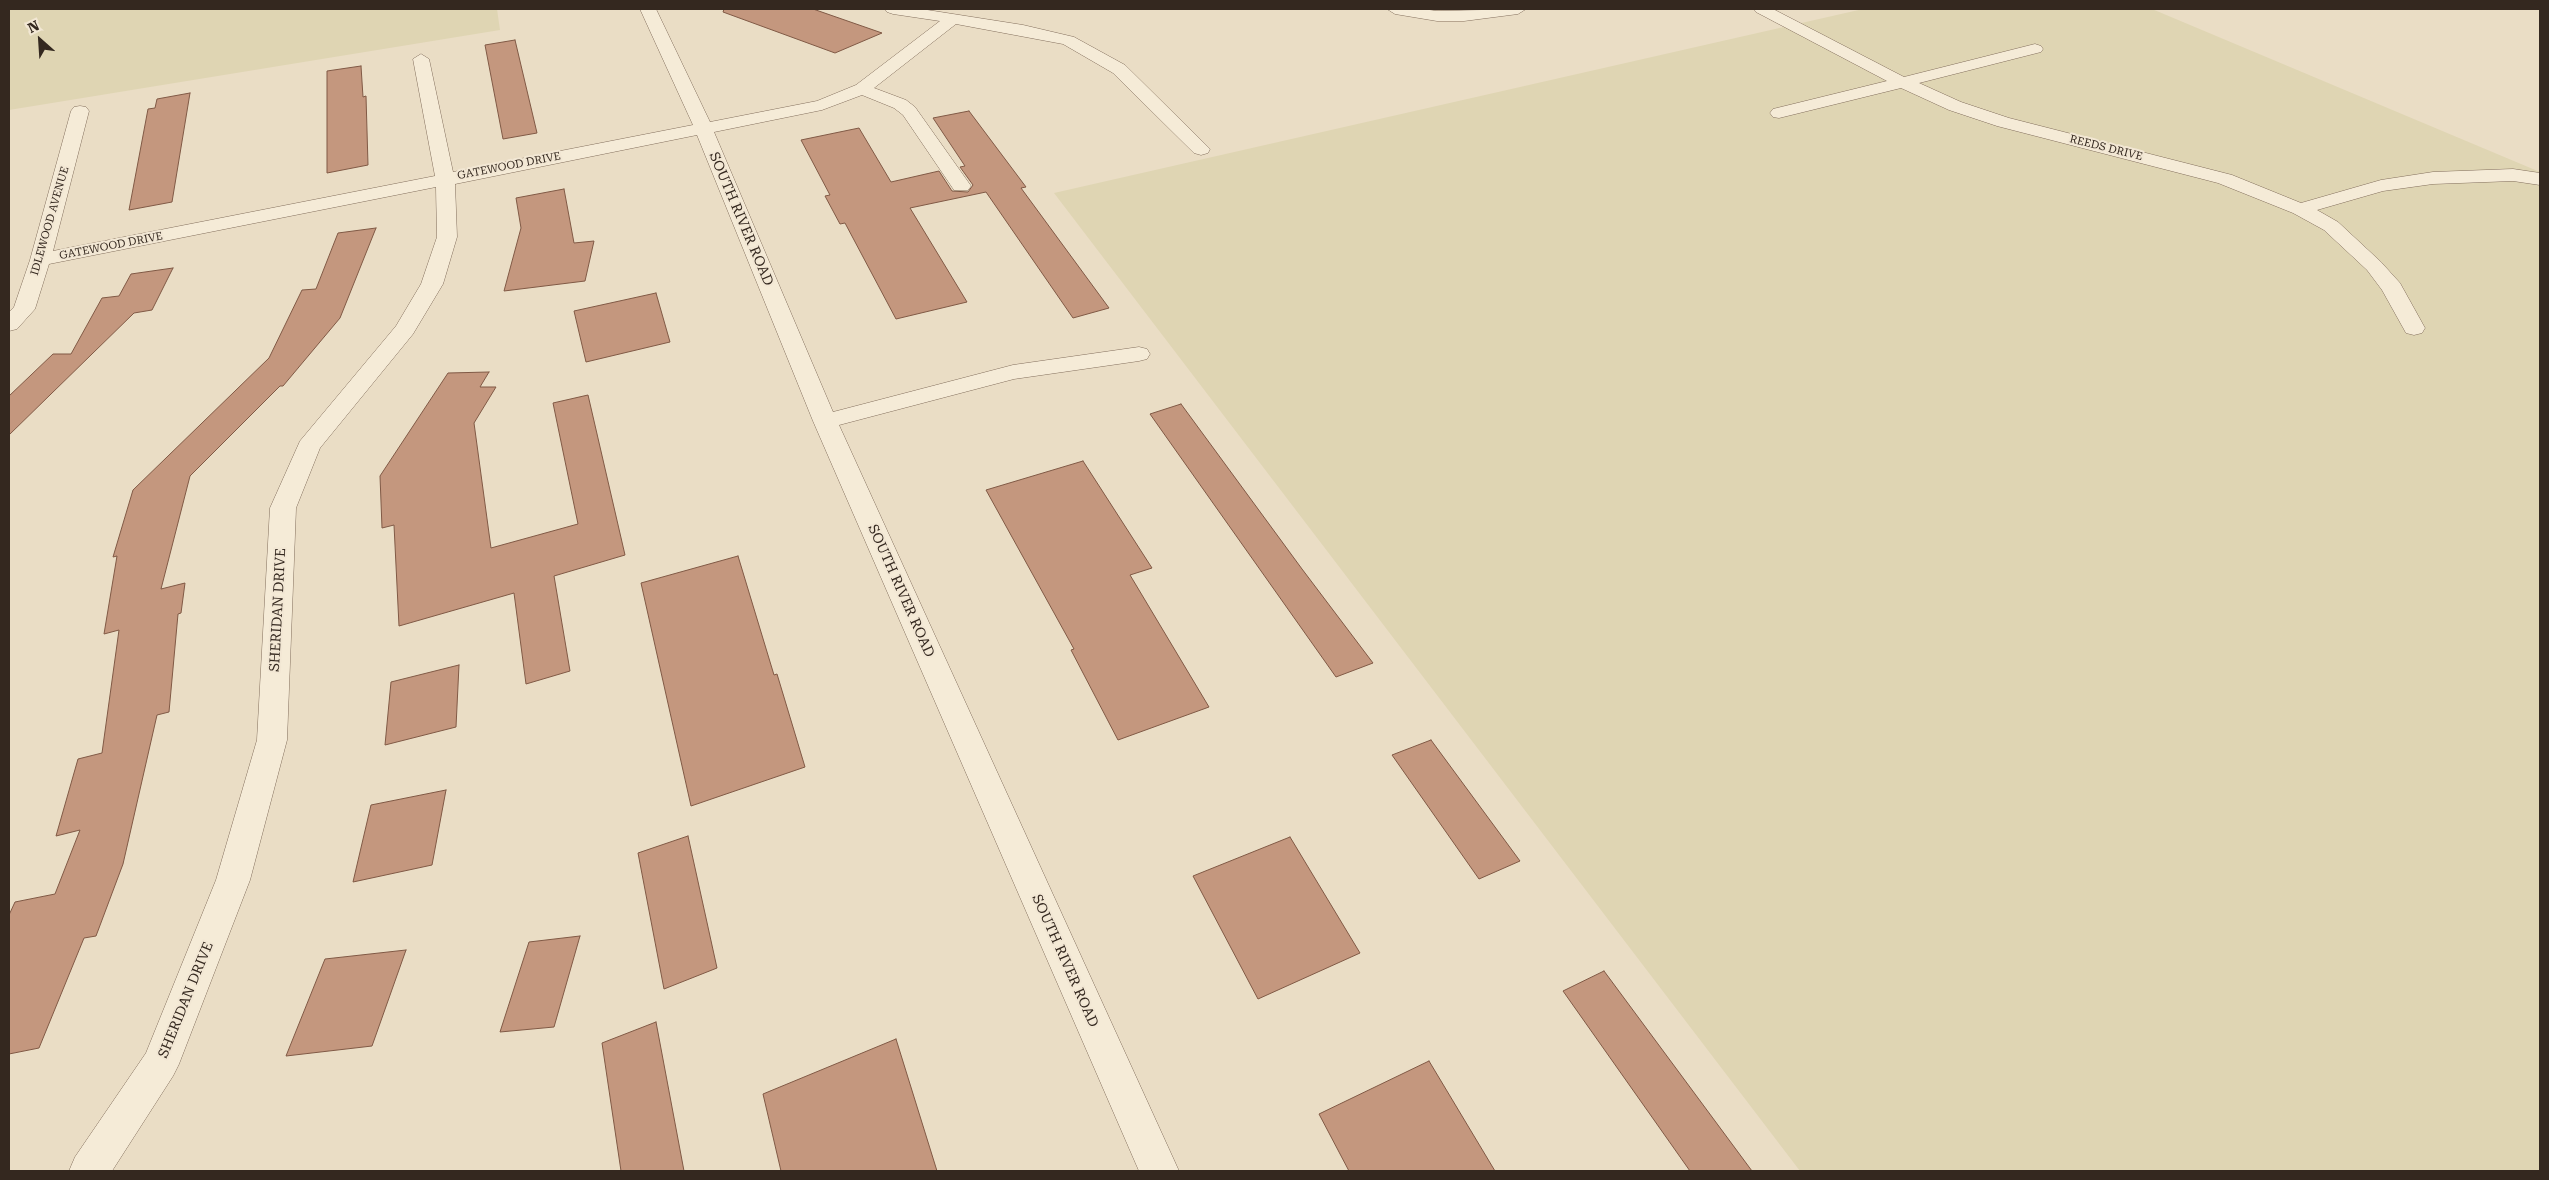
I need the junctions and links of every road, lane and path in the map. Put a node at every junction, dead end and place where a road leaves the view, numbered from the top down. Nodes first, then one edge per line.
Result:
1 (648, 9) edge
2 (892, 9) edge
3 (1395, 9) edge
4 (1518, 9) edge
5 (1762, 9) edge
6 (953, 19) junction
7 (2034, 48) dead end
8 (421, 59) dead end
9 (1902, 82) junction
10 (862, 88) junction
11 (80, 111) dead end
12 (1779, 113) dead end
13 (704, 129) junction
14 (1201, 149) dead end
15 (445, 179) junction
16 (2540, 179) edge
17 (961, 186) dead end
18 (2300, 209) junction
19 (40, 260) junction
20 (9, 324) edge
21 (2414, 328) dead end
22 (1139, 354) dead end
23 (825, 421) junction
24 (89, 1171) edge
25 (1159, 1171) edge

1 - 13 street, SOUTH RIVER ROAD
2 - 6 street
3 - 4 street
5 - 9 street, REEDS DRIVE
6 - 10 street, GATEWOOD DRIVE
6 - 14 street
7 - 9 street
8 - 15 street, SHERIDAN DRIVE
9 - 12 street
9 - 18 street, REEDS DRIVE
10 - 13 street, GATEWOOD DRIVE
10 - 17 street
11 - 19 street, IDLEWOOD AVENUE
13 - 15 street, GATEWOOD DRIVE
13 - 23 street, SOUTH RIVER ROAD
15 - 19 street, GATEWOOD DRIVE
15 - 24 street, SHERIDAN DRIVE
16 - 18 street
18 - 21 street, REEDS DRIVE
19 - 20 street, IDLEWOOD AVENUE
22 - 23 street
23 - 25 street, SOUTH RIVER ROAD

